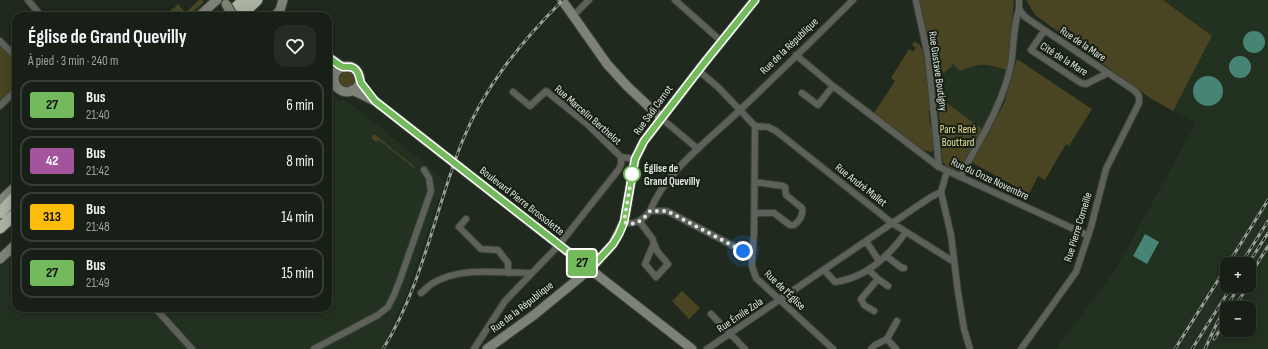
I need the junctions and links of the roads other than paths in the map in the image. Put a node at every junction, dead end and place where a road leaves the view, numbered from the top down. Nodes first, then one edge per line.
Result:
1 (28, 0) edge
2 (217, 0) edge
3 (244, 0) edge
4 (257, 0) edge
5 (283, 0) edge
6 (562, 0) edge
7 (589, 0) edge
8 (675, 0) edge
9 (755, 0) edge
10 (853, 0) edge
11 (1019, 0) edge
12 (225, 2) edge
13 (916, 2) dead end
14 (1019, 9) junction
15 (38, 12) edge
16 (204, 12) edge
17 (231, 12) edge
18 (231, 12) edge
19 (244, 12) edge
20 (280, 12) edge
21 (573, 16) junction
22 (1044, 31) junction
23 (0, 41) edge
24 (721, 41) junction
25 (12, 53) edge
26 (796, 55) junction
27 (332, 60) edge
28 (343, 67) junction
29 (698, 70) junction
30 (1106, 72) junction
31 (332, 73) edge
32 (335, 76) junction
33 (360, 80) junction
34 (833, 86) junction
35 (352, 90) junction
36 (514, 92) dead end
37 (802, 93) dead end
38 (12, 94) edge
39 (375, 101) junction
40 (1139, 103) joint
41 (0, 106) edge
42 (740, 110) junction
43 (661, 118) junction
44 (755, 126) junction
45 (698, 149) junction
46 (621, 157) junction
47 (635, 159) junction
48 (940, 167) junction
49 (424, 170) dead end
50 (947, 171) junction
51 (960, 177) junction
52 (755, 182) junction
53 (12, 190) edge
54 (941, 192) junction
55 (12, 200) edge
56 (0, 201) edge
57 (650, 211) junction
58 (0, 213) edge
59 (755, 213) junction
60 (12, 217) edge
61 (466, 219) dead end
62 (624, 222) junction
63 (640, 222) junction
64 (892, 223) junction
65 (12, 226) edge
66 (0, 228) edge
67 (906, 232) junction
68 (1087, 235) junction
69 (0, 237) edge
70 (866, 241) junction
71 (654, 243) junction
72 (559, 245) junction
73 (12, 248) edge
74 (886, 256) junction
75 (752, 258) junction
76 (0, 259) edge
77 (879, 261) junction
78 (954, 262) junction
79 (904, 268) dead end
80 (590, 269) junction
81 (824, 270) junction
82 (869, 270) junction
83 (508, 273) junction
84 (531, 273) junction
85 (878, 279) junction
86 (888, 286) dead end
87 (421, 293) dead end
88 (780, 300) junction
89 (874, 311) dead end
90 (159, 312) edge
91 (711, 314) dead end
92 (897, 321) dead end
93 (730, 334) junction
94 (887, 339) junction
95 (492, 348) edge
96 (192, 349) edge
97 (314, 349) edge
98 (474, 349) edge
99 (692, 349) edge
100 (707, 349) edge
101 (745, 349) edge
102 (833, 349) edge
103 (871, 349) edge
104 (896, 349) edge
105 (970, 349) edge
106 (1021, 349) edge

1 - 15 street
2 - 16 main road
3 - 17 highway
4 - 19 highway
5 - 20 main road
6 - 21 main road
7 - 21 street
8 - 24 street
9 - 24 main road, Rue Sadi Carnot
10 - 26 street, Rue de la République
11 - 14 street
12 - 18 main road, bridge
13 - 48 street, Rue Gustave Boutigny
14 - 22 street, Rue de la Mare
14 - 51 street
21 - 43 main road
22 - 30 street, Rue de la Mare
22 - 30 street, Cité de la Mare
23 - 25 street
24 - 29 main road, Rue Sadi Carnot
26 - 34 street, Rue du Onze Novembre
26 - 42 street, Rue de la République
27 - 28 main road
28 - 32 main road
28 - 33 main road
29 - 42 street
29 - 43 main road, Rue Sadi Carnot
30 - 40 street, Rue de la Mare
31 - 32 main road
32 - 35 main road
33 - 35 main road
33 - 39 main road, Boulevard Pierre Brossolette
34 - 37 street
34 - 48 street, Rue du Onze Novembre
35 - 39 main road, Boulevard Pierre Brossolette
36 - 46 street, Rue Marcelin Berthelot
38 - 41 street
39 - 72 main road, Boulevard Pierre Brossolette
40 - 68 street, Rue Pierre Corneille
42 - 44 street
42 - 45 street, Rue de la République
43 - 45 street
43 - 47 main road, Rue Sadi Carnot
44 - 52 street, Rue de l'Église
44 - 64 street, Rue André Mallet
45 - 57 street, Rue de la République
46 - 47 street, Rue Marcelin Berthelot
46 - 72 street
47 - 62 main road, Rue Sadi Carnot
48 - 50 street, Rue du Onze Novembre
49 - 97 street
50 - 51 street, Rue du Onze Novembre
50 - 54 street
51 - 68 street, Rue du Onze Novembre
52 - 59 street, Rue de l'Église
52 - 59 street
53 - 56 main road
54 - 64 street, Rue Émile Zola
54 - 78 street
55 - 58 highway
57 - 63 street
57 - 75 street
59 - 75 street, Rue de l'Église
60 - 66 highway
61 - 83 street
62 - 63 street
62 - 80 main road, Rue Sadi Carnot
63 - 71 street
64 - 67 street, Rue André Mallet
64 - 70 street, Rue Émile Zola
65 - 69 highway
67 - 74 street
67 - 78 street, Rue André Mallet
68 - 106 street, Rue Pierre Corneille
70 - 77 street
70 - 81 street, Rue Émile Zola
71 - 71 street
72 - 80 main road, Boulevard Pierre Brossolette
72 - 84 street
73 - 76 main road
74 - 77 street
74 - 79 street
75 - 88 street, Rue de l'Église
77 - 82 street
78 - 105 street
80 - 95 main road, Rue de la République
80 - 99 main road, Boulevard Pierre Brossolette
81 - 82 street
81 - 88 street, Rue Émile Zola
82 - 85 street
83 - 84 street
83 - 87 street
84 - 98 street
85 - 86 street
85 - 89 street
88 - 93 street, Rue Émile Zola
88 - 102 street, Rue de l'Église
90 - 96 street
91 - 93 street
92 - 94 street
93 - 100 street, Rue Émile Zola
93 - 101 street
94 - 103 street
94 - 104 street

